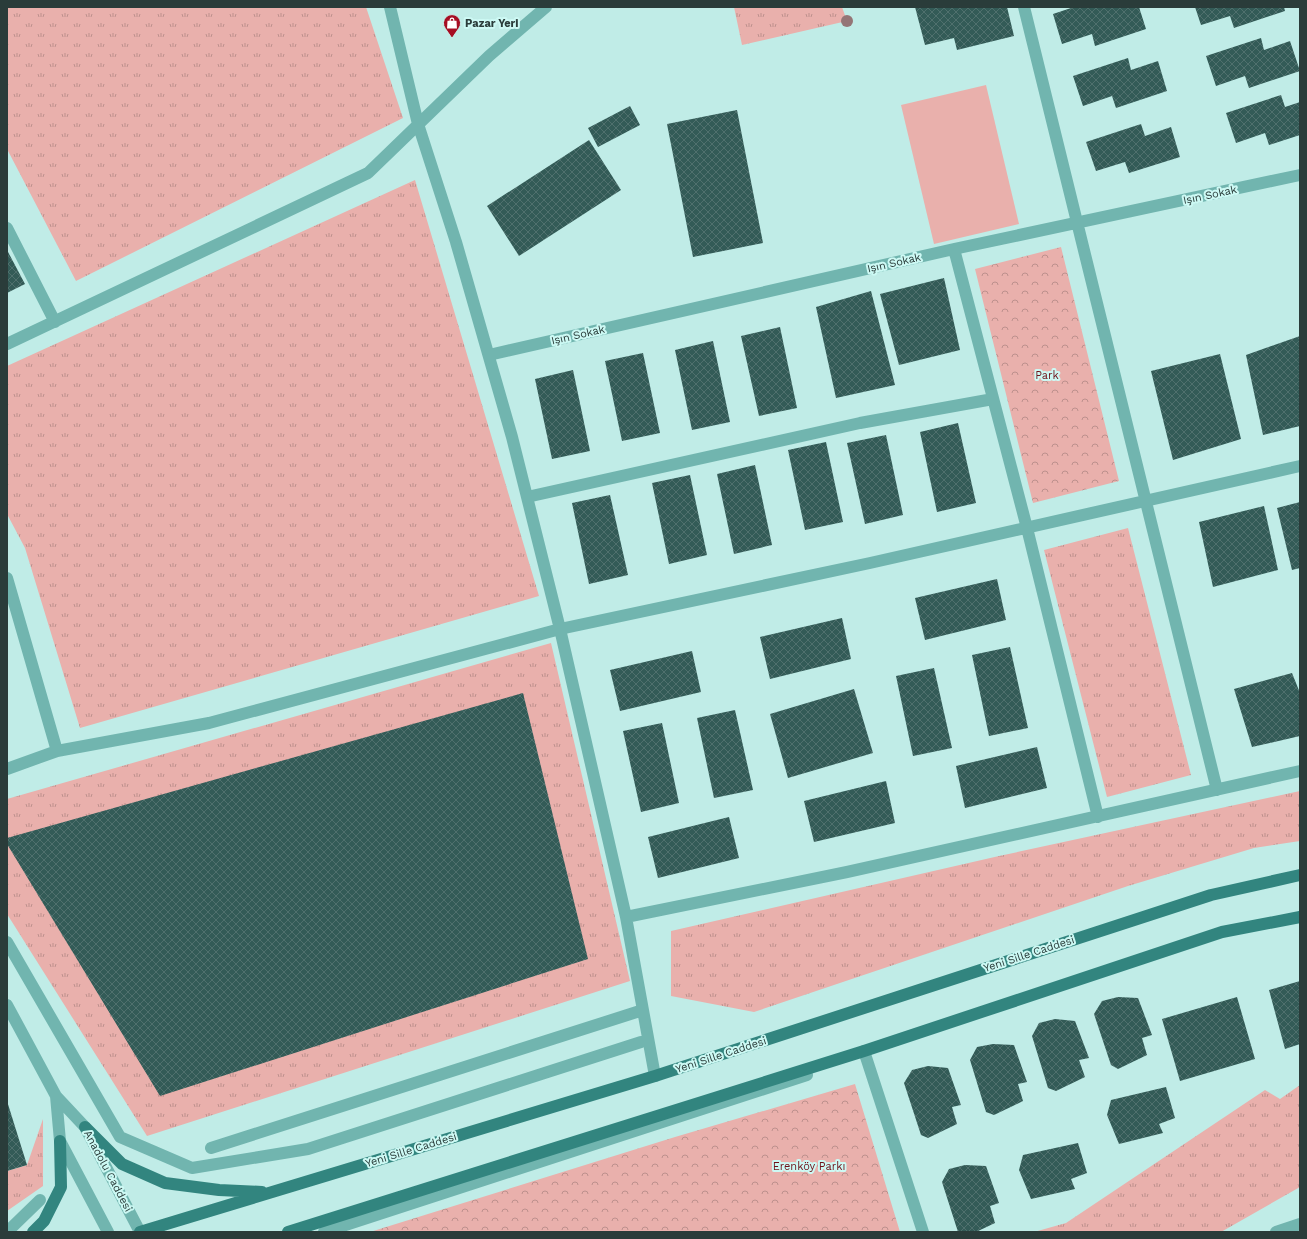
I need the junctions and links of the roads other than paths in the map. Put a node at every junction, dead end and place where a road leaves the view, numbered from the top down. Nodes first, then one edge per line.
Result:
1 (390, 7) edge
2 (546, 7) edge
3 (1024, 7) edge
4 (418, 124) junction
5 (1300, 176) edge
6 (1077, 223) junction
7 (7, 228) edge
8 (954, 249) junction
9 (55, 322) junction
10 (7, 344) edge
11 (489, 355) junction
12 (993, 399) junction
13 (1300, 466) edge
14 (527, 497) junction
15 (1146, 501) junction
16 (1027, 528) junction
17 (7, 578) edge
18 (560, 630) junction
19 (57, 751) junction
20 (7, 769) edge
21 (1300, 771) edge
22 (1217, 790) junction
23 (1098, 817) junction
24 (1300, 875) edge
25 (626, 917) junction
26 (1300, 917) edge
27 (7, 942) edge
28 (7, 1005) edge
29 (643, 1010) junction
30 (641, 1042) dead end
31 (864, 1051) junction
32 (852, 1061) dead end
33 (655, 1076) junction
34 (56, 1096) junction
35 (85, 1127) junction
36 (60, 1141) junction
37 (212, 1148) dead end
38 (271, 1193) junction
39 (40, 1200) dead end
40 (1300, 1224) edge
41 (7, 1232) edge
42 (33, 1232) edge
43 (108, 1232) edge
44 (140, 1232) edge
45 (288, 1232) edge
46 (324, 1232) edge
47 (923, 1232) edge
48 (1276, 1232) edge

1 - 4 street
2 - 4 street
3 - 6 street
4 - 9 street
4 - 11 street
5 - 6 street, Işın Sokak
6 - 8 street, Işın Sokak
6 - 15 street
7 - 9 street
8 - 11 street, Işın Sokak
8 - 12 street
9 - 10 street
11 - 14 street
12 - 14 street
12 - 16 street
13 - 15 street
14 - 18 street
15 - 16 street
15 - 22 street
16 - 18 street
16 - 23 street
17 - 19 street
18 - 19 street
18 - 25 street
19 - 20 street
21 - 22 street
22 - 23 street
23 - 25 street
24 - 33 main road, Yeni Sille Caddesi
25 - 29 street
26 - 31 main road
27 - 30 street
28 - 34 street, Anadolu Caddesi
29 - 33 street
29 - 37 street
31 - 45 main road
31 - 47 street
32 - 46 street
33 - 38 main road, Yeni Sille Caddesi
34 - 35 street, Anadolu Caddesi
34 - 36 street, Anadolu Caddesi
35 - 38 main road
35 - 44 street, Anadolu Caddesi
36 - 42 main road
36 - 43 street, Anadolu Caddesi
38 - 44 main road, Yeni Sille Caddesi
39 - 41 street
40 - 48 street

